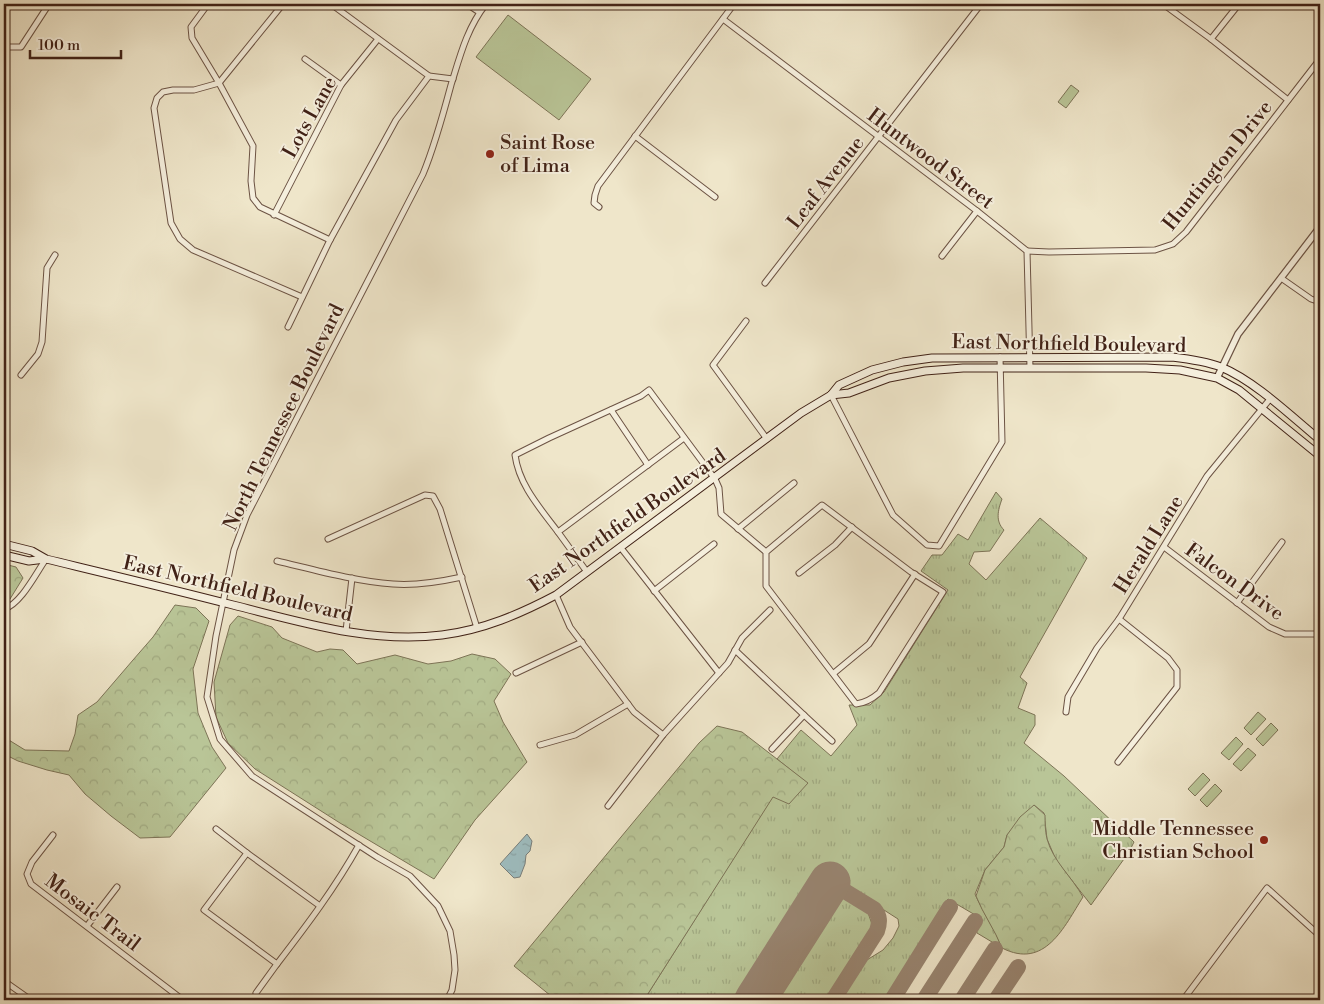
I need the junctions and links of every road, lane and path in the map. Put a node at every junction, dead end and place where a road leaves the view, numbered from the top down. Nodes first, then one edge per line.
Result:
1 (49, 4) edge
2 (208, 4) edge
3 (283, 4) edge
4 (331, 4) edge
5 (467, 4) edge
6 (486, 4) edge
7 (734, 4) edge
8 (981, 4) edge
9 (1163, 4) edge
10 (1239, 4) edge
11 (479, 12) junction
12 (723, 19) junction
13 (378, 39) junction
14 (1211, 39) junction
15 (4, 45) edge
16 (306, 59) dead end
17 (1320, 59) edge
18 (429, 76) junction
19 (453, 79) junction
20 (219, 83) junction
21 (341, 86) junction
22 (1288, 100) junction
23 (635, 136) junction
24 (879, 136) junction
25 (715, 197) dead end
26 (599, 207) dead end
27 (977, 211) junction
28 (274, 215) junction
29 (1320, 227) edge
30 (330, 240) junction
31 (1027, 251) junction
32 (55, 255) dead end
33 (942, 256) dead end
34 (1280, 278) junction
35 (765, 283) dead end
36 (302, 297) junction
37 (1320, 302) edge
38 (746, 321) dead end
39 (288, 327) dead end
40 (1000, 357) junction
41 (1030, 357) junction
42 (1030, 368) junction
43 (1222, 368) junction
44 (1001, 369) junction
45 (21, 375) dead end
46 (1217, 378) junction
47 (831, 395) junction
48 (1270, 399) junction
49 (1263, 409) junction
50 (611, 410) junction
51 (684, 438) junction
52 (767, 439) junction
53 (1320, 440) edge
54 (1320, 456) edge
55 (648, 465) junction
56 (715, 478) junction
57 (794, 483) dead end
58 (852, 527) junction
59 (738, 529) junction
60 (558, 532) junction
61 (328, 539) dead end
62 (1282, 542) dead end
63 (4, 544) edge
64 (714, 544) dead end
65 (1164, 547) junction
66 (621, 548) junction
67 (766, 552) junction
68 (4, 555) edge
69 (46, 559) junction
70 (277, 561) dead end
71 (588, 572) junction
72 (798, 573) dead end
73 (914, 574) junction
74 (462, 577) junction
75 (352, 578) junction
76 (654, 591) junction
77 (556, 596) junction
78 (223, 602) junction
79 (1237, 603) junction
80 (4, 609) edge
81 (770, 610) dead end
82 (1119, 619) junction
83 (477, 628) junction
84 (346, 631) junction
85 (1320, 634) edge
86 (582, 642) junction
87 (735, 650) junction
88 (516, 673) dead end
89 (719, 673) junction
90 (834, 673) junction
91 (628, 704) junction
92 (1066, 712) dead end
93 (804, 715) junction
94 (663, 735) junction
95 (832, 741) dead end
96 (540, 746) dead end
97 (772, 750) dead end
98 (1118, 762) dead end
99 (608, 806) dead end
100 (216, 829) dead end
101 (53, 835) dead end
102 (359, 845) junction
103 (247, 854) junction
104 (117, 887) dead end
105 (320, 906) junction
106 (87, 926) junction
107 (1320, 936) edge
108 (277, 964) junction
109 (4, 981) edge
110 (256, 992) dead end
111 (31, 1000) edge
112 (183, 1000) edge
113 (447, 1000) edge
114 (1183, 1000) edge

1 - 15 street
2 - 20 street
3 - 20 street
4 - 13 street
5 - 11 street
6 - 11 street, North Tennessee Boulevard
7 - 12 street
8 - 24 street, Leaf Avenue
9 - 14 street
10 - 14 street
11 - 19 street, North Tennessee Boulevard
12 - 23 street
12 - 24 street, Huntwood Street
13 - 18 street
13 - 21 street, Lots Lane
14 - 22 street
16 - 21 street
17 - 22 street, Huntington Drive
18 - 19 street
18 - 30 street, North Tennessee Boulevard
19 - 78 street, North Tennessee Boulevard
20 - 28 street
20 - 36 street
21 - 28 street, Lots Lane
22 - 31 street, Huntington Drive
23 - 25 street
23 - 26 street
24 - 27 street, Huntwood Street
24 - 35 street, Leaf Avenue
27 - 31 street, Huntwood Street
27 - 33 street
28 - 30 street
29 - 34 street
30 - 36 street, North Tennessee Boulevard
31 - 41 street
32 - 45 street
34 - 37 street
34 - 43 street
36 - 39 street, North Tennessee Boulevard
38 - 52 street
40 - 41 main road, East Northfield Boulevard
40 - 44 street
40 - 47 main road, East Northfield Boulevard
41 - 42 street
41 - 43 main road, East Northfield Boulevard
42 - 44 main road, East Northfield Boulevard
42 - 46 main road, East Northfield Boulevard
43 - 46 street
43 - 48 main road, East Northfield Boulevard
44 - 47 main road, East Northfield Boulevard
44 - 47 street
46 - 49 main road, East Northfield Boulevard
47 - 52 main road, East Northfield Boulevard
48 - 49 street, Herald Lane
48 - 53 main road, East Northfield Boulevard
49 - 54 main road, East Northfield Boulevard
49 - 65 street, Herald Lane
50 - 51 street
50 - 55 street
50 - 60 street
51 - 55 street
51 - 56 street
52 - 56 main road, East Northfield Boulevard
55 - 60 street
56 - 59 street
56 - 66 main road, East Northfield Boulevard
57 - 59 street
58 - 67 street
58 - 72 street
58 - 73 street
59 - 67 street
60 - 71 street
61 - 74 street
62 - 79 street
63 - 69 main road, East Northfield Boulevard
64 - 76 street
65 - 79 street, Falcon Drive
65 - 82 street, Herald Lane
66 - 71 main road, East Northfield Boulevard
66 - 76 street
67 - 90 street
68 - 69 main road, East Northfield Boulevard
69 - 78 main road, East Northfield Boulevard
69 - 80 street
70 - 75 street
71 - 77 main road, East Northfield Boulevard
73 - 90 street
73 - 90 street
74 - 75 street
74 - 83 street
75 - 84 street
76 - 89 street
77 - 83 main road, East Northfield Boulevard
77 - 86 street
78 - 84 main road, East Northfield Boulevard
78 - 102 street, North Tennessee Boulevard
79 - 85 street, Falcon Drive
81 - 87 street
82 - 92 street, Herald Lane
82 - 98 street
83 - 84 main road, East Northfield Boulevard
86 - 88 street
86 - 91 street
87 - 89 street
87 - 93 street
89 - 94 street
91 - 94 street
91 - 96 street
93 - 95 street
93 - 97 street
94 - 99 street
100 - 103 street
101 - 106 street, Mosaic Trail
102 - 105 street
102 - 113 street, North Tennessee Boulevard
103 - 105 street
103 - 108 street
104 - 106 street
105 - 108 street
106 - 112 street, Mosaic Trail
107 - 114 street
108 - 110 street
109 - 111 street

